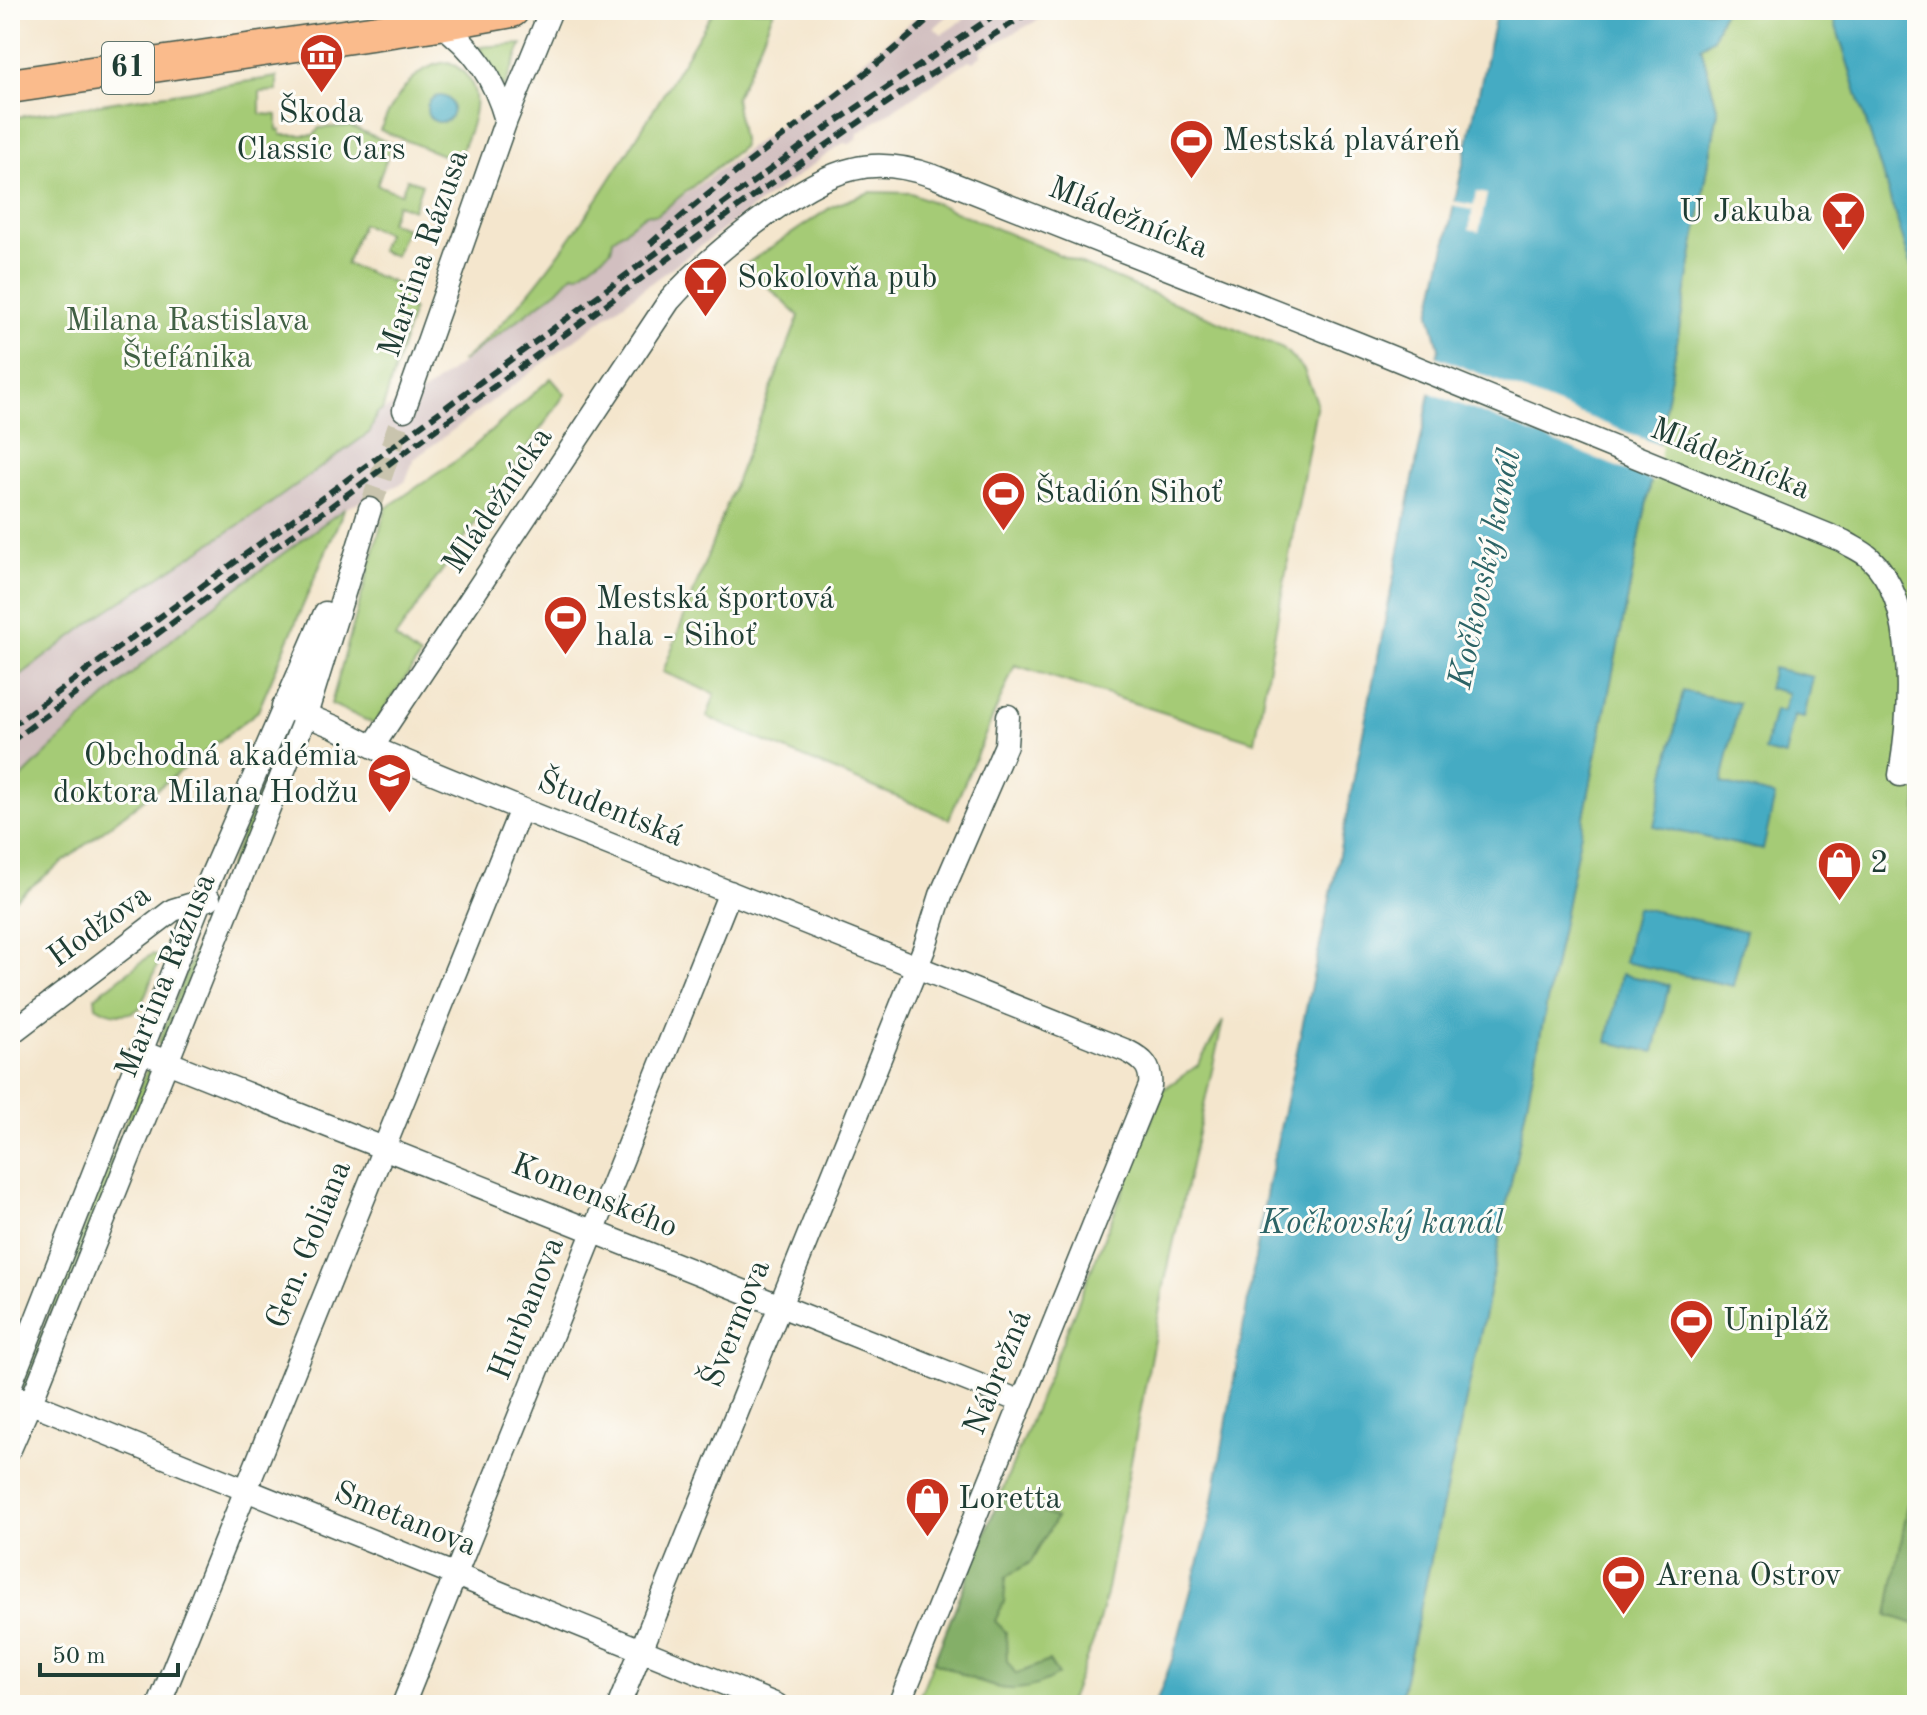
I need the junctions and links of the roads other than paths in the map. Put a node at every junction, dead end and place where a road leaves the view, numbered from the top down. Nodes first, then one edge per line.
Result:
1 (551, 10) edge
2 (500, 12) edge
3 (439, 23) junction
4 (10, 86) edge
5 (506, 120) junction
6 (404, 410) tunnel mouth
7 (283, 706) junction
8 (306, 715) junction
9 (1008, 716) dead end
10 (373, 746) junction
11 (1900, 775) dead end
12 (521, 809) junction
13 (236, 888) junction
14 (730, 892) junction
15 (199, 904) junction
16 (914, 968) junction
17 (10, 1034) edge
18 (142, 1052) junction
19 (167, 1061) junction
20 (1147, 1065) joint
21 (384, 1146) junction
22 (594, 1231) junction
23 (779, 1306) junction
24 (10, 1386) edge
25 (20, 1399) edge
26 (1022, 1402) junction
27 (10, 1449) edge
28 (245, 1492) junction
29 (455, 1575) junction
30 (641, 1650) junction
31 (159, 1705) edge
32 (403, 1705) edge
33 (619, 1705) edge
34 (777, 1705) edge
35 (899, 1705) edge

1 - 5 street, Martina Rázusa
2 - 3 main road, 61
3 - 4 main road, 61
3 - 5 street, Martina Rázusa
5 - 6 street, Martina Rázusa
7 - 8 street, Študentská
7 - 8 street, Martina Rázusa
7 - 15 street, Martina Rázusa
8 - 10 street, Študentská
8 - 13 street, Martina Rázusa
9 - 16 street
10 - 11 street, Mládežnícka
10 - 12 street, Študentská
12 - 14 street, Študentská
12 - 21 street, Gen. Goliana
13 - 15 street, Hodžova
13 - 19 street, Martina Rázusa
14 - 16 street, Študentská
14 - 22 street, Hurbanova
15 - 17 street, Hodžova
15 - 18 street, Martina Rázusa
16 - 20 street, Študentská
16 - 23 street, Švermova
18 - 19 street, Komenského
18 - 24 street, Martina Rázusa
19 - 21 street, Komenského
19 - 25 street, Martina Rázusa
20 - 26 street, Nábrežná
21 - 22 street, Komenského
21 - 28 street, Gen. Goliana
22 - 23 street, Komenského
22 - 29 street, Hurbanova
23 - 26 street, Komenského
23 - 30 street, Švermova
25 - 27 street, Martina Rázusa
25 - 28 street, Smetanova
26 - 35 street, Nábrežná
28 - 29 street, Smetanova
28 - 31 street, Gen. Goliana
29 - 30 street, Smetanova
29 - 32 street, Hurbanova
30 - 33 street, Švermova
30 - 34 street, Smetanova

